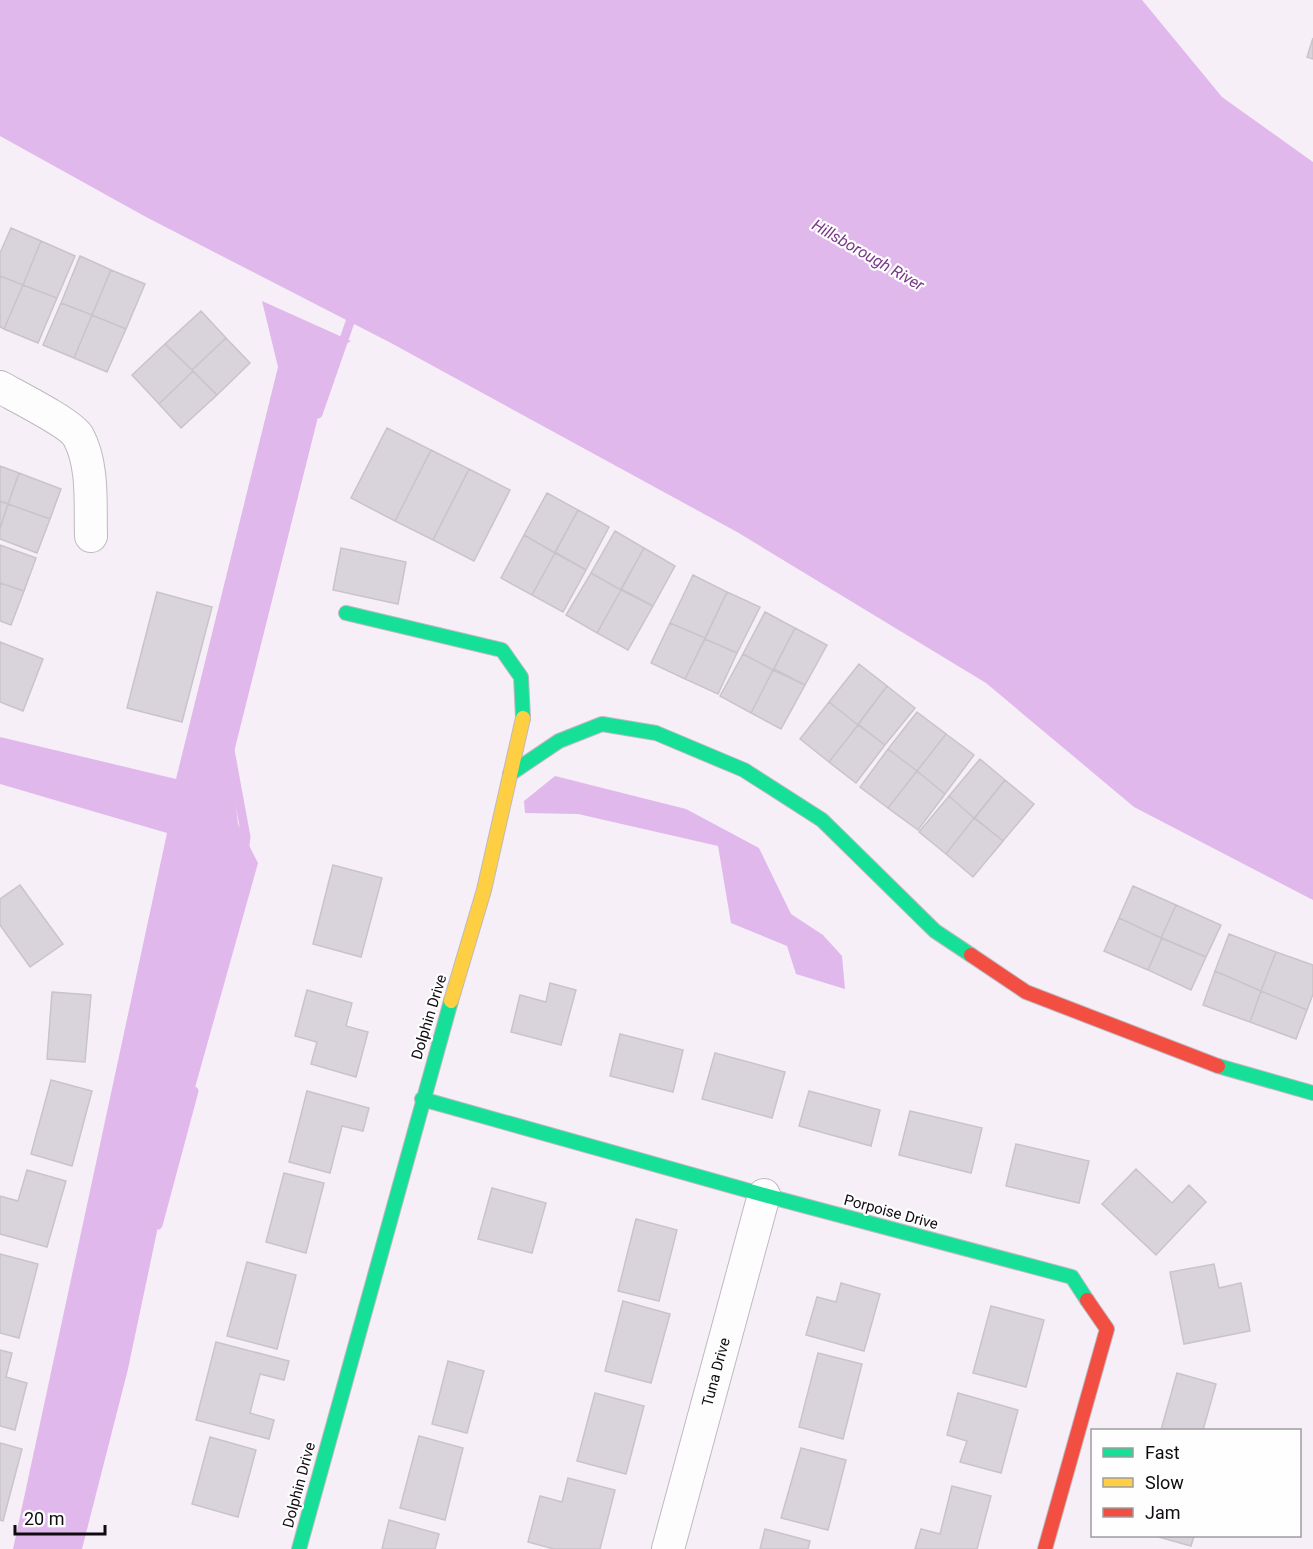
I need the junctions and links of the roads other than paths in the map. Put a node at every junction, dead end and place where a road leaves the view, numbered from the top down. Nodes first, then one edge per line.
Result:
1 (0, 387) edge
2 (91, 536) dead end
3 (346, 613) dead end
4 (510, 774) junction
5 (1313, 1093) edge
6 (422, 1099) junction
7 (764, 1195) junction
8 (299, 1549) edge
9 (668, 1549) edge
10 (1045, 1549) edge

1 - 2 street
3 - 4 street, Dolphin Drive
4 - 5 street
4 - 6 street, Dolphin Drive
6 - 7 street, Porpoise Drive
6 - 8 street, Dolphin Drive
7 - 9 street, Tuna Drive
7 - 10 street, Porpoise Drive

